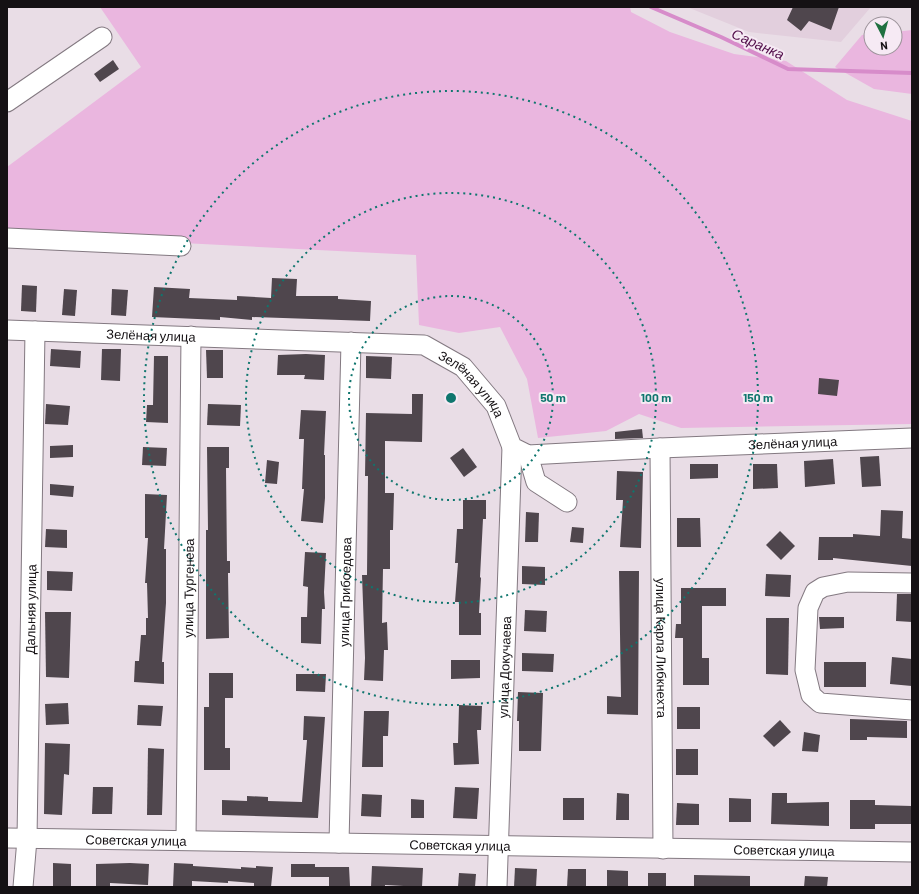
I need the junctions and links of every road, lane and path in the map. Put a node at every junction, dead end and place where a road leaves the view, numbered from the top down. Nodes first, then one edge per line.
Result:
1 (102, 37) dead end
2 (7, 102) edge
3 (7, 238) edge
4 (181, 246) dead end
5 (7, 330) edge
6 (36, 331) junction
7 (191, 336) junction
8 (351, 342) junction
9 (912, 438) edge
10 (660, 448) junction
11 (520, 451) junction
12 (566, 502) dead end
13 (912, 583) edge
14 (912, 710) edge
15 (7, 838) edge
16 (27, 839) junction
17 (186, 840) junction
18 (339, 843) junction
19 (498, 846) junction
20 (663, 849) junction
21 (912, 852) edge
22 (23, 887) edge
23 (497, 887) edge

1 - 2 street
3 - 4 street
5 - 6 street, Зелёная улица
6 - 7 street, Зелёная улица
6 - 16 street, Дальняя улица
7 - 8 street, Зелёная улица
7 - 17 street, улица Тургенева
8 - 11 street, Зелёная улица
8 - 18 street, улица Грибоедова
9 - 10 street, Зелёная улица
10 - 11 street, Зелёная улица
10 - 20 street, улица Карла Либкнехта
11 - 12 street
11 - 19 street, улица Докучаева
13 - 14 street
15 - 16 street, Советская улица
16 - 17 street, Советская улица
16 - 22 street, Дальняя улица
17 - 18 street, Советская улица
18 - 19 street, Советская улица
19 - 20 street, Советская улица
19 - 23 street, улица Докучаева
20 - 21 street, Советская улица

